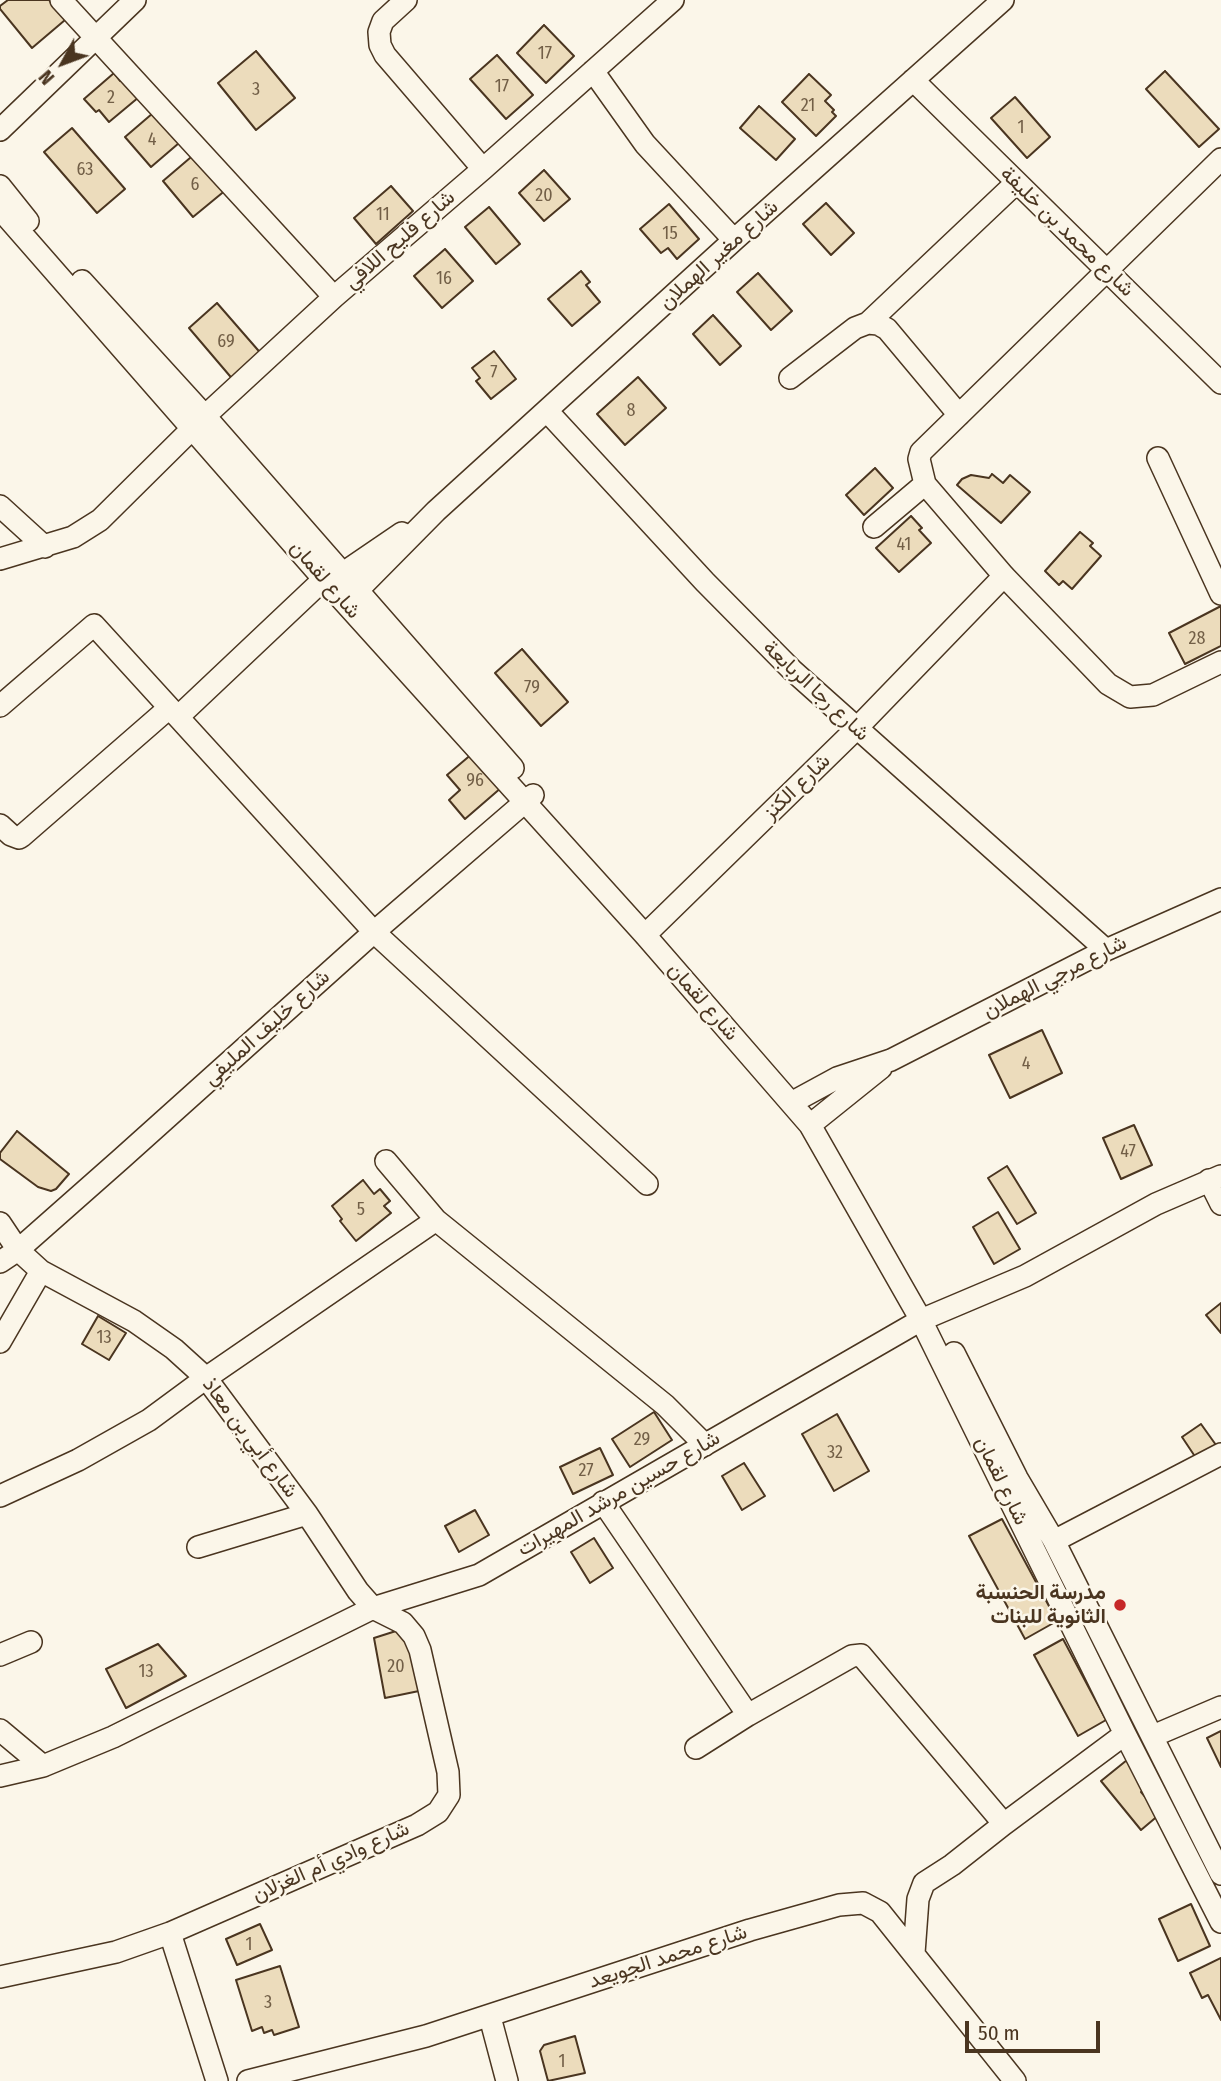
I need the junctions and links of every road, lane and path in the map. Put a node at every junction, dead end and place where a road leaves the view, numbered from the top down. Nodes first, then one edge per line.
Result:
1 (61, 0) edge
2 (135, 0) edge
3 (406, 0) edge
4 (673, 0) edge
5 (1003, 0) edge
6 (94, 38) junction
7 (593, 71) junction
8 (913, 80) junction
9 (10, 112) edge
10 (0, 130) edge
11 (1221, 159) edge
12 (482, 169) junction
13 (1016, 183) junction
14 (0, 186) edge
15 (0, 209) edge
16 (734, 240) junction
17 (1108, 271) junction
18 (334, 297) junction
19 (868, 323) junction
20 (790, 378) dead end
21 (1221, 383) edge
22 (547, 411) junction
23 (959, 415) junction
24 (199, 422) junction
25 (1158, 458) dead end
26 (925, 484) junction
27 (0, 506) edge
28 (436, 511) junction
29 (874, 527) dead end
30 (45, 547) junction
31 (0, 559) edge
32 (1004, 576) junction
33 (331, 579) junction
34 (1221, 594) edge
35 (351, 597) junction
36 (1221, 662) edge
37 (0, 706) edge
38 (174, 712) junction
39 (856, 729) junction
40 (529, 798) junction
41 (0, 825) edge
42 (1221, 899) edge
43 (650, 930) junction
44 (374, 932) junction
45 (1106, 950) junction
46 (891, 1060) junction
47 (797, 1100) junction
48 (815, 1122) junction
49 (386, 1161) dead end
50 (1215, 1178) edge
51 (648, 1184) dead end
52 (1221, 1203) edge
53 (436, 1220) junction
54 (0, 1223) edge
55 (9, 1256) edge
56 (41, 1271) junction
57 (928, 1318) junction
58 (0, 1342) edge
59 (206, 1378) junction
60 (705, 1444) junction
61 (1221, 1454) edge
62 (0, 1496) edge
63 (603, 1502) junction
64 (307, 1514) junction
65 (1054, 1541) junction
66 (198, 1547) dead end
67 (373, 1608) junction
68 (31, 1642) dead end
69 (0, 1655) edge
70 (1221, 1707) edge
71 (748, 1715) junction
72 (0, 1730) edge
73 (1125, 1734) junction
74 (1153, 1736) junction
75 (696, 1748) dead end
76 (43, 1766) junction
77 (0, 1776) edge
78 (1004, 1824) junction
79 (1221, 1874) edge
80 (1221, 1922) edge
81 (170, 1933) junction
82 (914, 1953) junction
83 (0, 1977) edge
84 (490, 2017) junction
85 (217, 2081) edge
86 (248, 2081) edge
87 (507, 2081) edge
88 (1015, 2081) edge

1 - 6 street, شارع فليح اللافي
2 - 6 street
3 - 12 street
4 - 7 street, شارع فليح اللافي
5 - 8 street, شارع مغير الهملان
6 - 9 street
6 - 18 street, شارع فليح اللافي
7 - 12 street, شارع فليح اللافي
7 - 16 street
8 - 13 street, شارع محمد بن خليفة
8 - 16 street, شارع مغير الهملان
9 - 10 street
11 - 17 street
12 - 18 street, شارع فليح اللافي
13 - 17 street, شارع محمد بن خليفة
13 - 19 street
14 - 24 street, شارع لقمان
15 - 24 street, شارع لقمان
16 - 22 street, شارع مغير الهملان
17 - 21 street, شارع محمد بن خليفة
17 - 23 street
18 - 24 street
19 - 20 street
19 - 23 street
22 - 28 street, شارع مغير الهملان
22 - 39 street, شارع رجا الربابعة
23 - 26 street
24 - 30 street
24 - 33 street, شارع لقمان
25 - 34 street
26 - 29 street
26 - 32 street
27 - 30 street
28 - 33 street, شارع مغير الهملان
28 - 35 street, شارع مغير الهملان
30 - 31 street
32 - 36 street
32 - 39 street, شارع الكنز
33 - 35 street, شارع لقمان
33 - 38 street, شارع مغير الهملان
35 - 40 street, شارع لقمان
37 - 38 street
38 - 41 street, شارع مغير الهملان
38 - 44 street
39 - 43 street, شارع الكنز
39 - 45 street, شارع رجا الربابعة
40 - 43 street, شارع لقمان
40 - 44 street, شارع خليف المليفي
42 - 45 street, شارع مرجي الهملان
43 - 47 street, شارع لقمان
44 - 51 street
44 - 55 street, شارع خليف المليفي
45 - 46 street, شارع مرجي الهملان
46 - 47 street, شارع مرجي الهملان
46 - 48 street, شارع مرجي الهملان
47 - 48 street, شارع لقمان
48 - 57 street, شارع لقمان
49 - 53 street
50 - 52 street
50 - 57 street, شارع حسين مرشد المهيرات
53 - 59 street
53 - 60 street
54 - 55 street, شارع أبي بن معاذ
55 - 56 street, شارع أبي بن معاذ
56 - 58 street
56 - 59 street, شارع أبي بن معاذ
57 - 60 street, شارع حسين مرشد المهيرات
57 - 65 street, شارع لقمان
57 - 73 street, شارع لقمان
59 - 62 street
59 - 64 street, شارع أبي بن معاذ
60 - 63 street, شارع حسين مرشد المهيرات
61 - 65 street
63 - 67 street, شارع حسين مرشد المهيرات
63 - 71 street
64 - 66 street
64 - 67 street, شارع أبي بن معاذ
65 - 74 street, شارع لقمان
67 - 76 street, شارع حسين مرشد المهيرات
67 - 81 street, شارع وادي أم الغزلان
68 - 69 street
70 - 74 street
71 - 75 street
71 - 78 street
72 - 76 street
73 - 78 street
73 - 80 street, شارع لقمان
74 - 79 street, شارع لقمان
76 - 77 street, شارع حسين مرشد المهيرات
78 - 82 street
81 - 83 street, شارع وادي أم الغزلان
81 - 85 street
82 - 84 street, شارع محمد الجويعد
82 - 88 street, شارع محمد الجويعد
84 - 86 street, شارع محمد الجويعد
84 - 87 street

